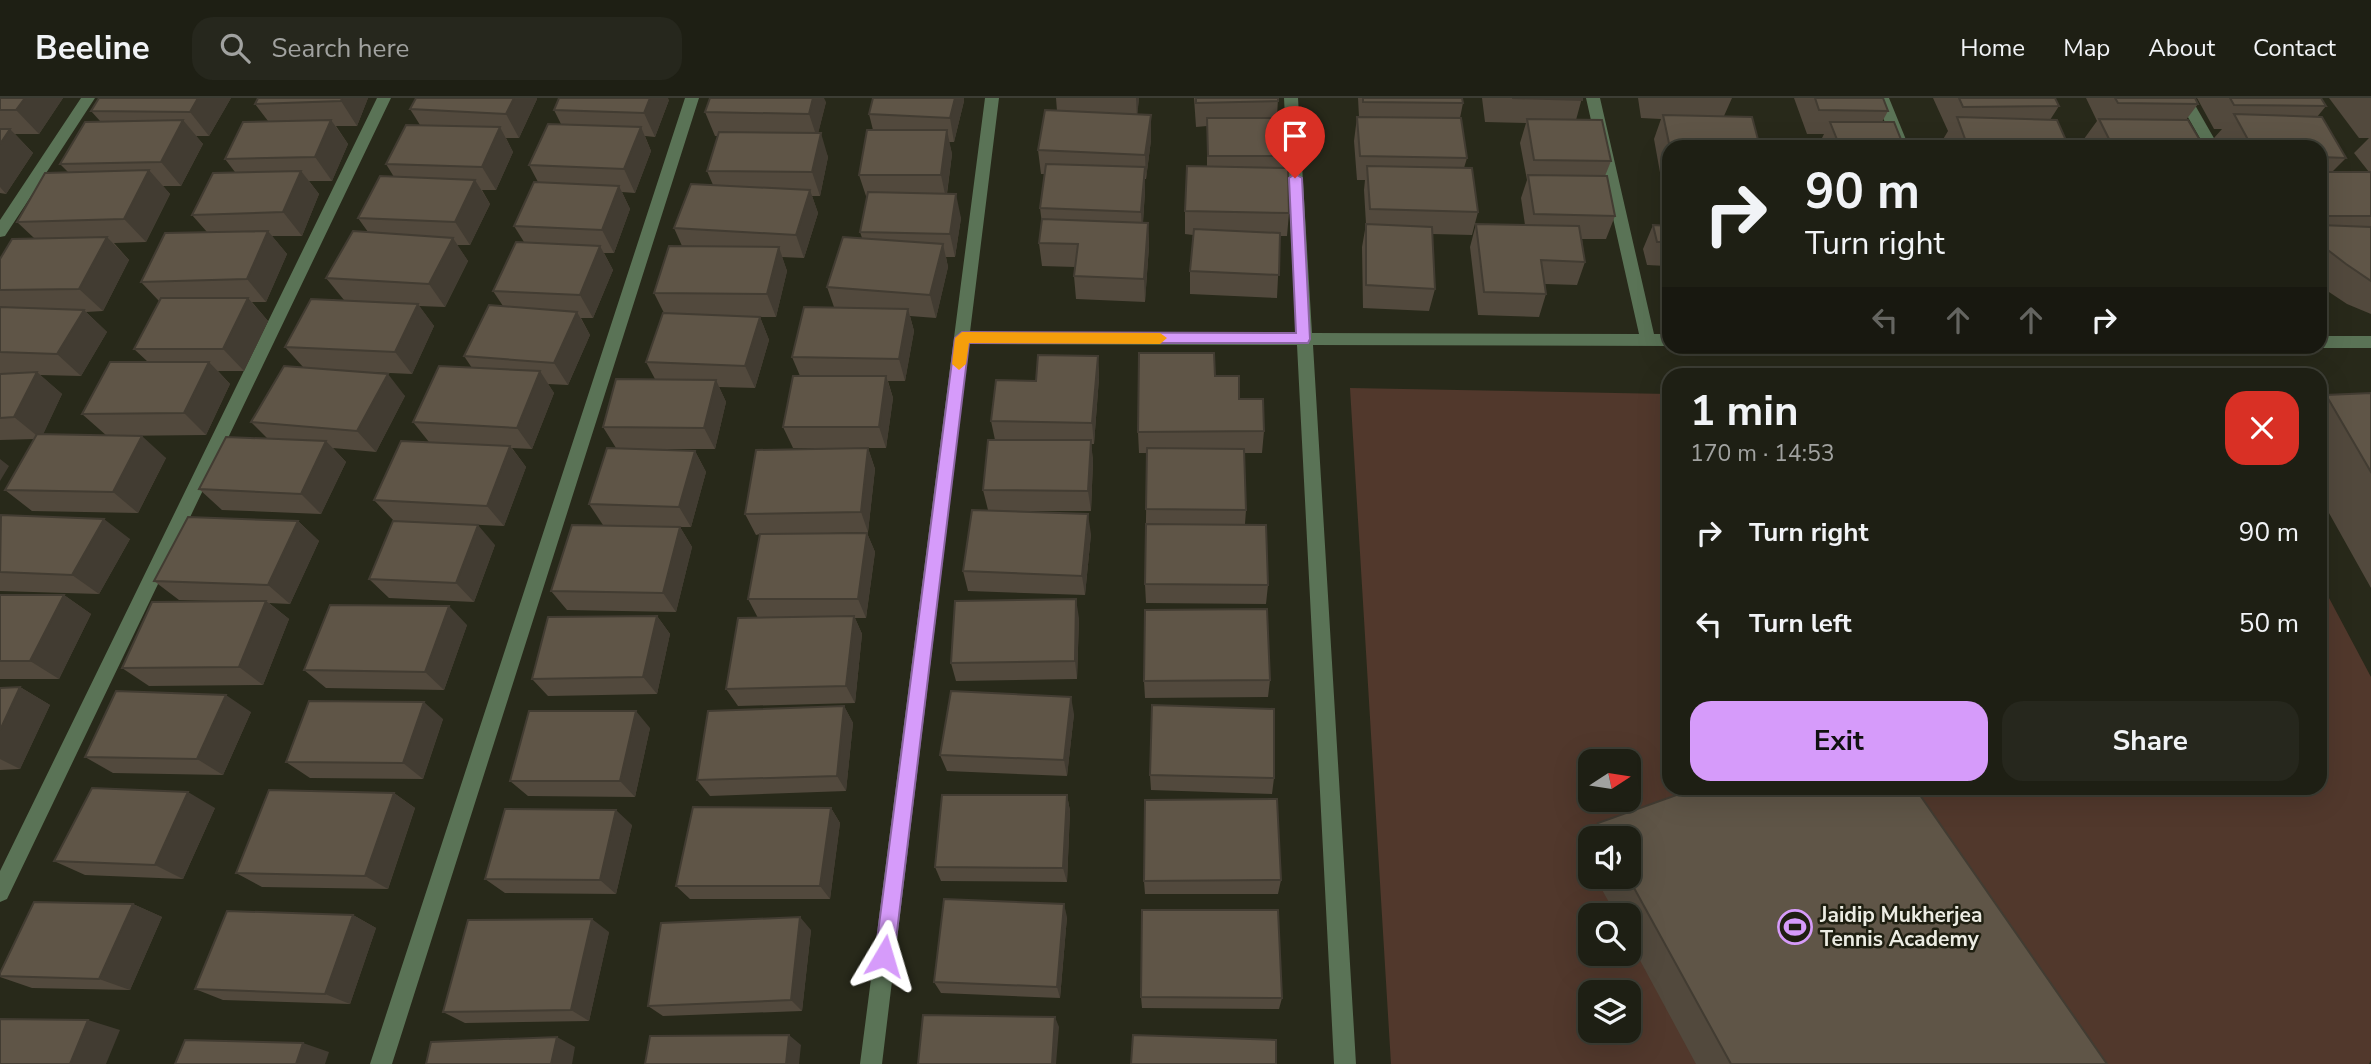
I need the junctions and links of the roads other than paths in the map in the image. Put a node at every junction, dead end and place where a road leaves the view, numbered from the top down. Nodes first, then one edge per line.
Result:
1 (88, 98) edge
2 (384, 98) edge
3 (692, 98) edge
4 (992, 98) edge
5 (1291, 98) edge
6 (1593, 98) edge
7 (1882, 98) edge
8 (2184, 98) edge
9 (1899, 140) edge
10 (2208, 140) edge
11 (0, 232) edge
12 (962, 338) junction
13 (1303, 339) junction
14 (1648, 340) junction
15 (1662, 340) edge
16 (2327, 340) edge
17 (2371, 342) edge
18 (0, 892) edge
19 (381, 1064) edge
20 (871, 1064) edge
21 (1345, 1064) edge

1 - 11 street
2 - 18 street
3 - 19 street
4 - 12 street
5 - 13 street
6 - 14 street
7 - 9 street
8 - 10 street
12 - 13 street
12 - 20 street
13 - 14 street
13 - 21 street
14 - 15 street
16 - 17 street

